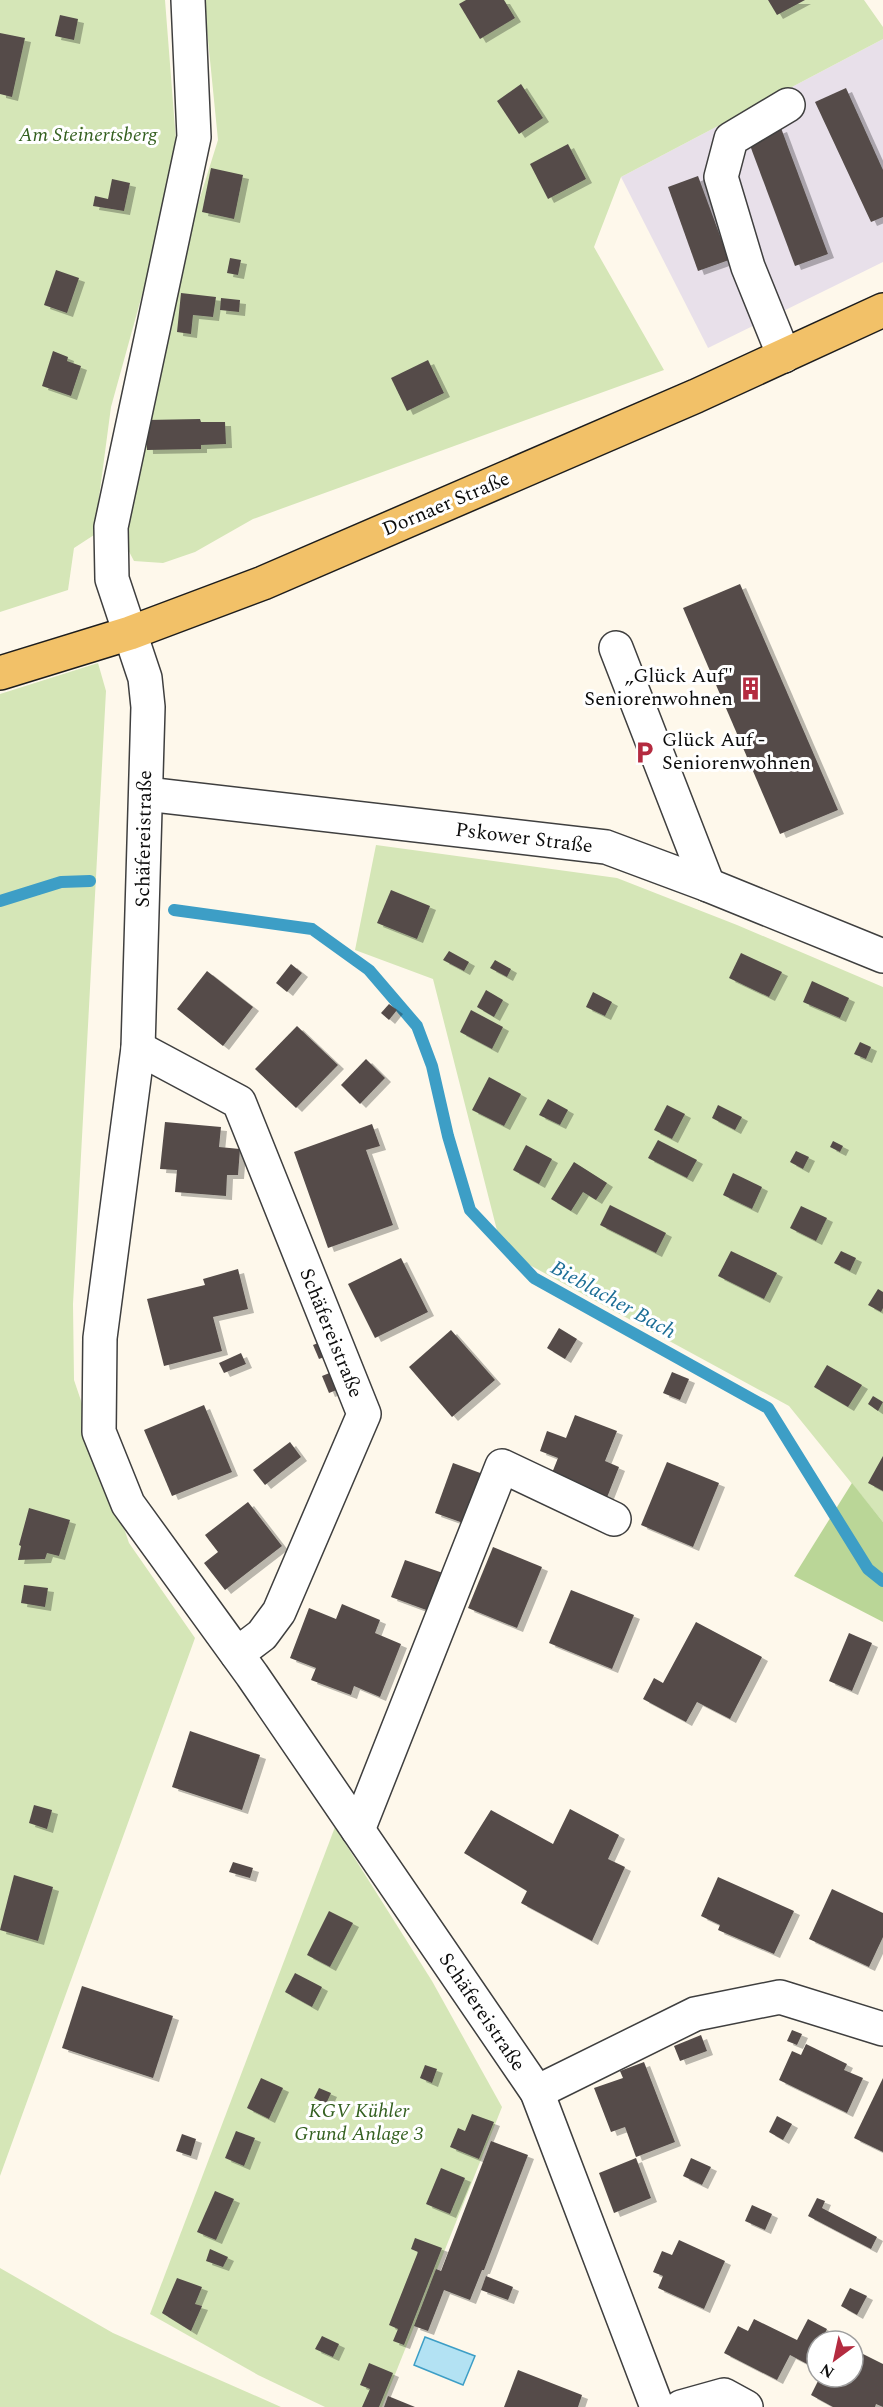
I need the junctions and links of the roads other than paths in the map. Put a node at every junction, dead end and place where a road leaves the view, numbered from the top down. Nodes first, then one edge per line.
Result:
1 (188, 0) edge
2 (788, 105) dead end
3 (883, 310) edge
4 (784, 356) junction
5 (130, 633) junction
6 (616, 648) dead end
7 (0, 673) edge
8 (146, 794) junction
9 (708, 885) junction
10 (883, 956) edge
11 (138, 1048) junction
12 (615, 1519) dead end
13 (237, 1654) junction
14 (358, 1830) junction
15 (883, 2029) edge
16 (537, 2092) junction
17 (657, 2407) edge
18 (681, 2407) edge
19 (746, 2407) edge

1 - 5 street, Schäfereistraße
2 - 4 street
3 - 4 main road, Dornaer Straße
4 - 5 main road, Dornaer Straße
5 - 7 main road, Dornaer Straße
5 - 8 street, Schäfereistraße
6 - 9 street
8 - 9 street, Pskower Straße
8 - 11 street, Schäfereistraße
9 - 10 street, Pskower Straße
11 - 13 street, Schäfereistraße
11 - 13 street, Schäfereistraße
12 - 14 street
13 - 14 street, Schäfereistraße
14 - 16 street, Schäfereistraße
15 - 16 street
16 - 17 street, Schäfereistraße
18 - 19 street

